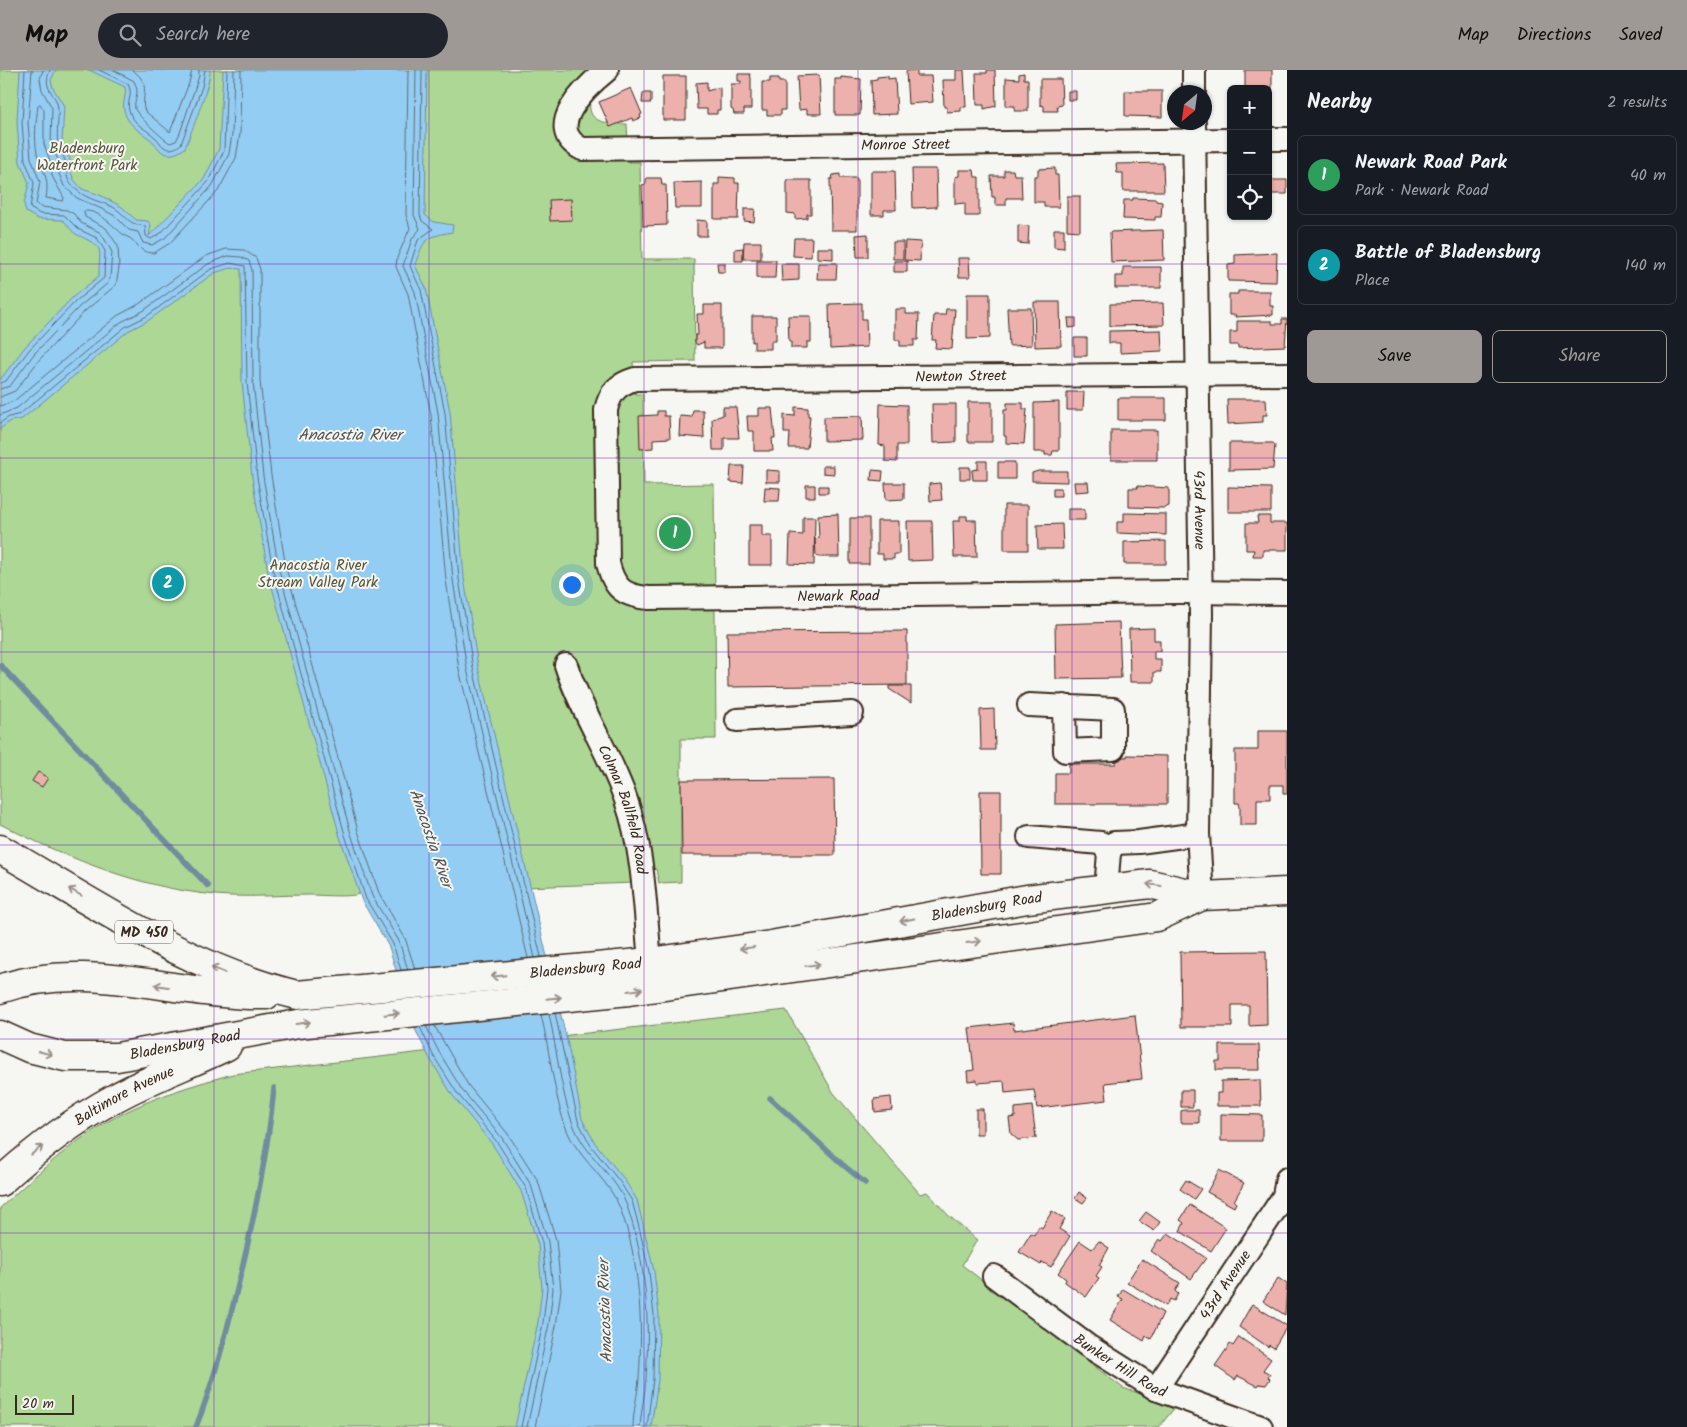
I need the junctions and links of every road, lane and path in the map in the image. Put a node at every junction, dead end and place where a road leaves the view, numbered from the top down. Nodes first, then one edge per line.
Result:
1 (607, 70) edge
2 (1194, 70) edge
3 (1194, 85) edge
4 (1194, 131) edge
5 (1227, 139) edge
6 (1272, 139) edge
7 (1287, 139) edge
8 (1198, 373) junction
9 (1287, 374) edge
10 (635, 379) joint
11 (1200, 592) junction
12 (1287, 593) edge
13 (566, 665) dead end
14 (1029, 705) dead end
15 (1064, 706) dead end
16 (852, 713) dead end
17 (737, 720) dead end
18 (1198, 834) junction
19 (1029, 837) dead end
20 (0, 849) edge
21 (1109, 852) junction
22 (1106, 888) junction
23 (1287, 892) edge
24 (1202, 896) junction
25 (650, 962) junction
26 (0, 989) edge
27 (297, 995) junction
28 (262, 1030) junction
29 (0, 1035) edge
30 (1287, 1179) edge
31 (0, 1182) edge
32 (994, 1276) dead end
33 (1156, 1389) junction
34 (1261, 1427) edge

1 - 4 street, Monroe Street
2 - 3 street
4 - 5 street, Monroe Street
4 - 8 street, 43rd Avenue
6 - 7 street
8 - 9 street, Newton Street
8 - 10 street, Newton Street
8 - 11 street, 43rd Avenue
10 - 11 street, Newark Road
11 - 12 street, Newark Road
11 - 18 street, 43rd Avenue
13 - 25 street, Colmar Ballfield Road
14 - 15 street
16 - 17 street
18 - 21 street
18 - 24 street, 43rd Avenue
19 - 21 street
27 -> 20 main road, Bladensburg Road / MD 450
21 - 22 street
24 -> 22 main road, Bladensburg Road
22 -> 25 main road, Bladensburg Road
23 - 24 main road, Bladensburg Road
28 -> 24 main road, Bladensburg Road
25 -> 27 main road, Bladensburg Road
27 -> 26 main road
29 -> 28 main road, Bladensburg Road
31 -> 28 main road, Baltimore Avenue
30 - 33 street, 43rd Avenue
32 - 33 street, Bunker Hill Road
33 - 34 street, Bunker Hill Road

